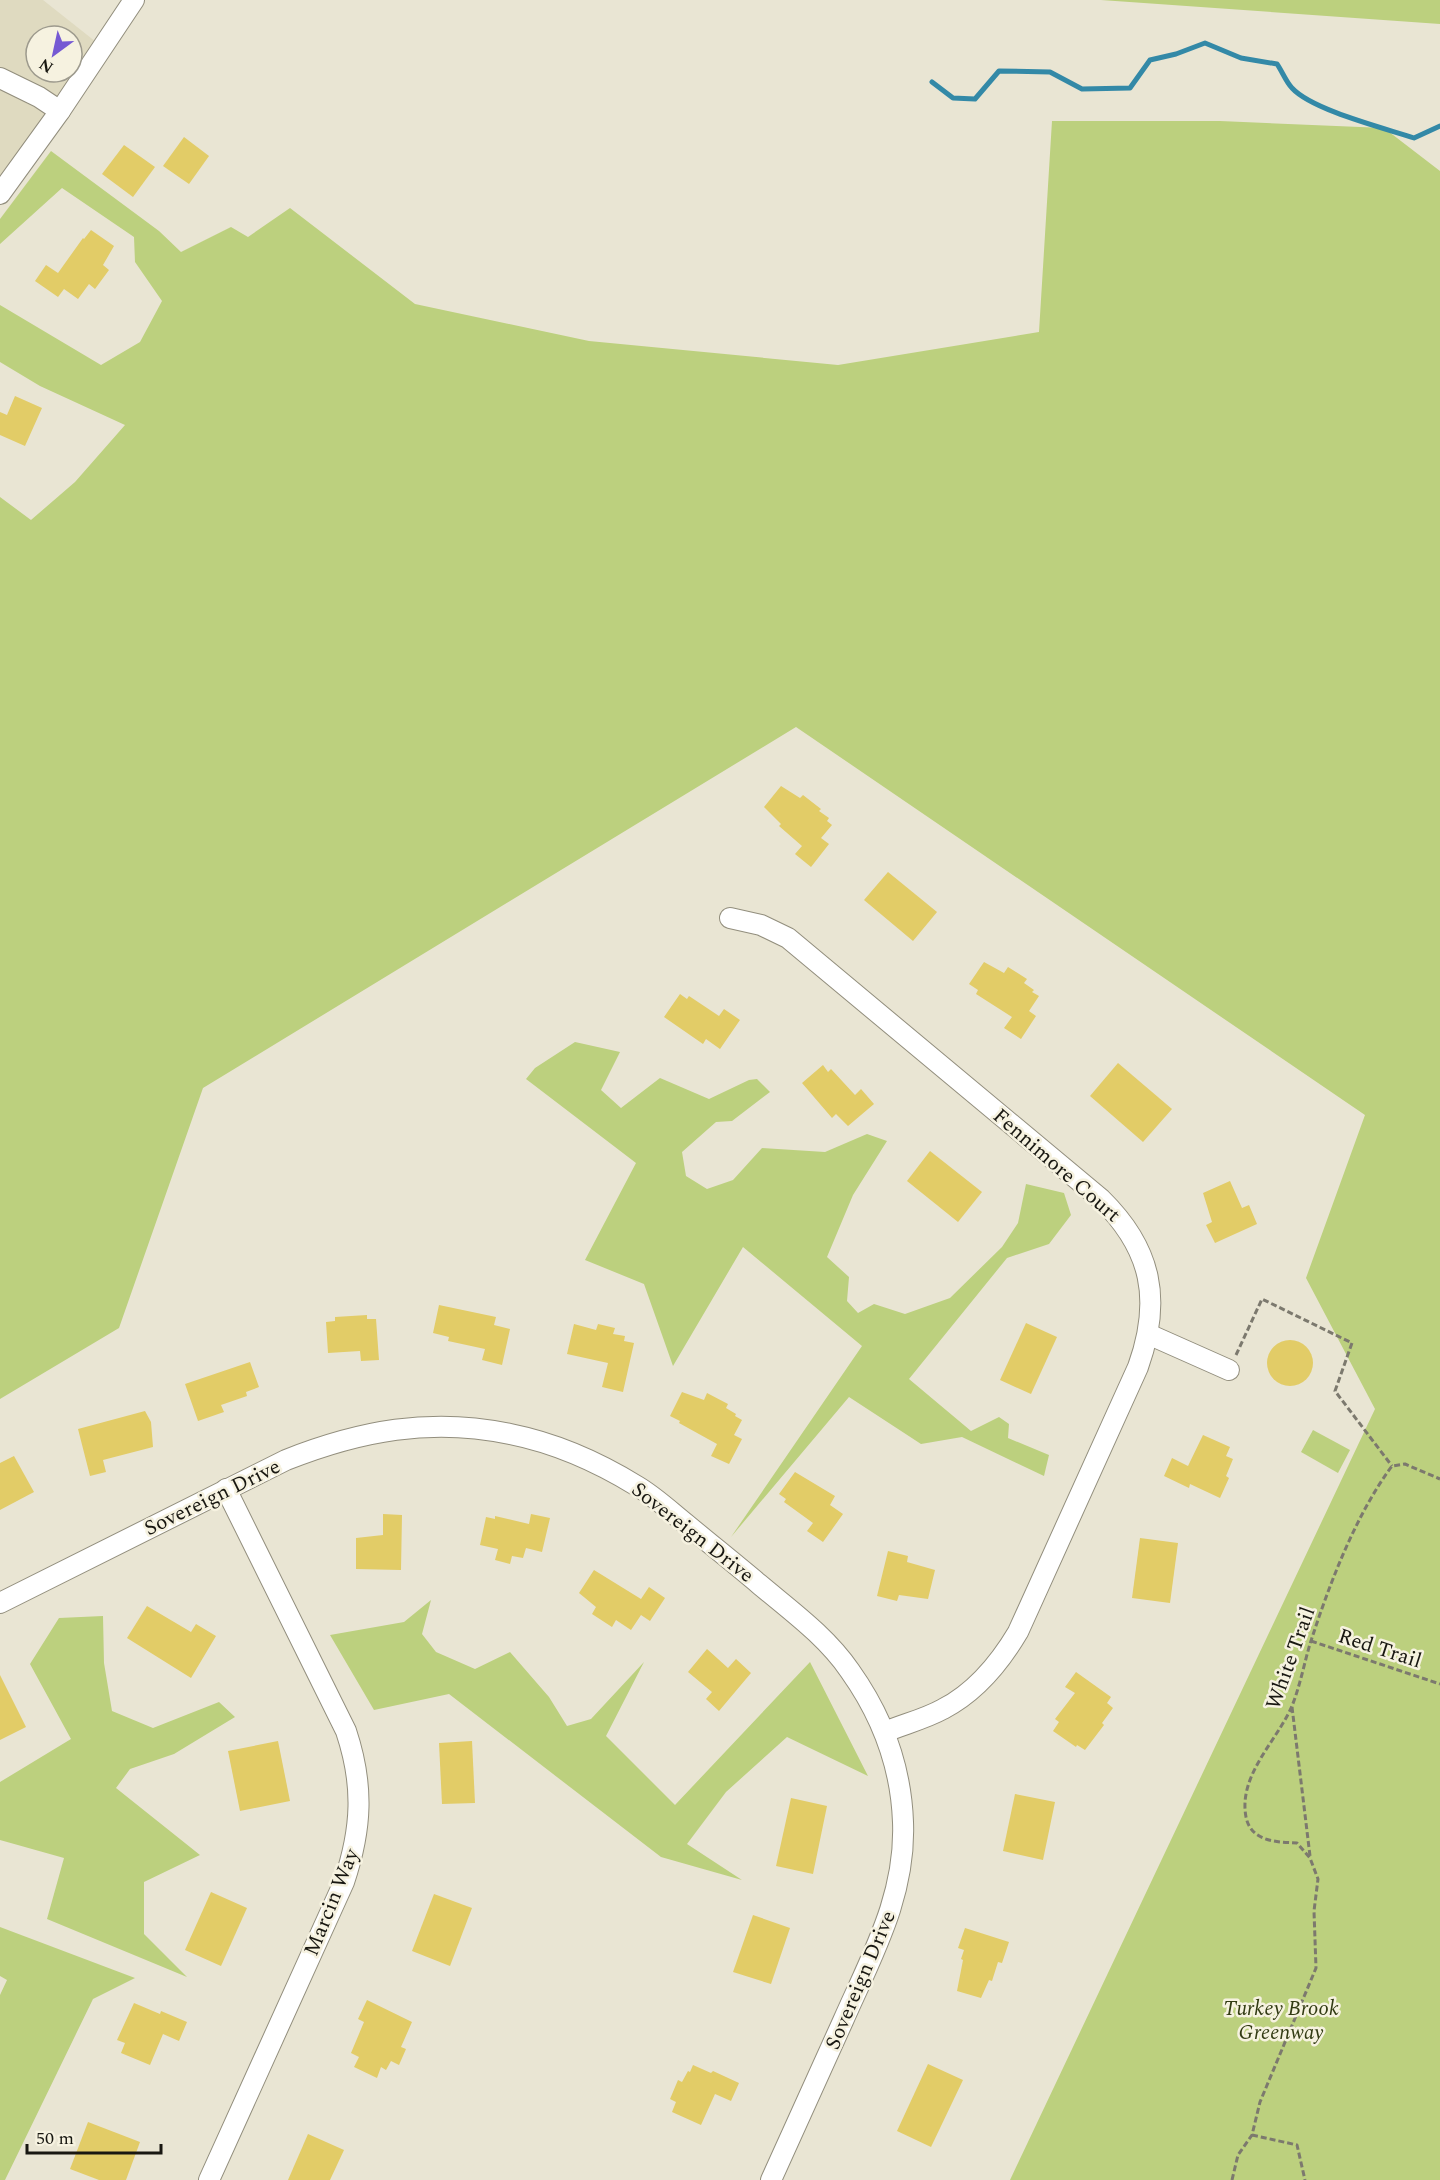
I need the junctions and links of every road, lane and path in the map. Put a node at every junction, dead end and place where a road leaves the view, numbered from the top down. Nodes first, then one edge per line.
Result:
1 (134, 0) edge
2 (0, 78) edge
3 (60, 111) junction
4 (0, 194) edge
5 (730, 918) dead end
6 (1148, 1334) junction
7 (1229, 1370) joint
8 (1392, 1466) junction
9 (1440, 1479) edge
10 (226, 1489) junction
11 (0, 1603) edge
12 (1311, 1641) junction
13 (1440, 1684) edge
14 (1292, 1706) junction
15 (885, 1732) junction
16 (1310, 1858) junction
17 (1252, 2135) junction
18 (209, 2180) edge
19 (771, 2180) edge
20 (1232, 2180) edge
21 (1305, 2180) edge

1 - 3 street
2 - 3 street
3 - 4 street
5 - 6 street, Fennimore Court
6 - 7 street
6 - 15 street, Fennimore Court
7 - 8 path
8 - 9 path
8 - 12 path, White Trail
10 - 11 street, Sovereign Drive
10 - 15 street, Sovereign Drive
10 - 18 street, Marcin Way
12 - 13 path, Red Trail
12 - 14 path, White Trail
14 - 16 path
14 - 16 path, White Trail
15 - 19 street, Sovereign Drive
16 - 17 path
17 - 20 path
17 - 21 path

